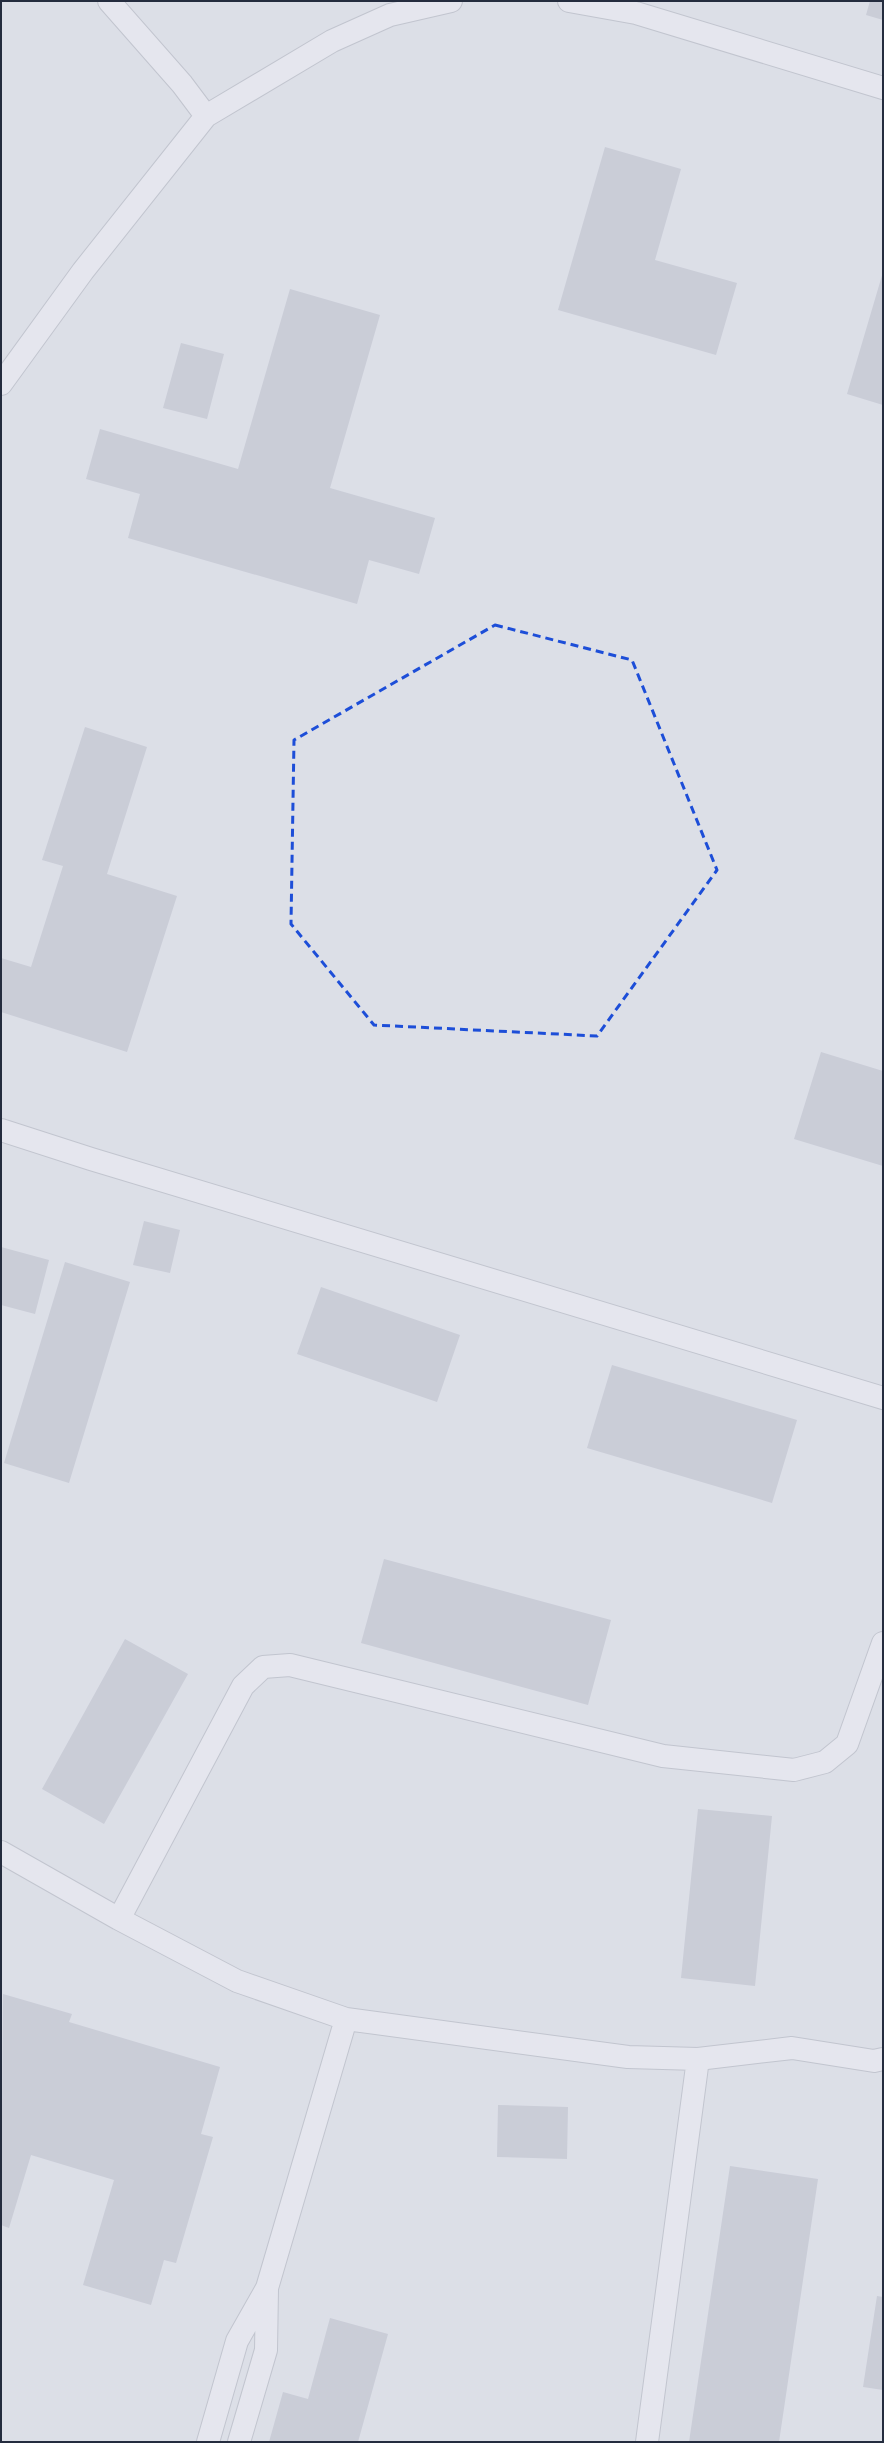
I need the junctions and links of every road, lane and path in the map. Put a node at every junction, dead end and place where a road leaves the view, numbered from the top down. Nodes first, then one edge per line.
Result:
1 (110, 1) edge
2 (451, 1) edge
3 (569, 1) edge
4 (883, 88) edge
5 (206, 116) junction
6 (1, 384) edge
7 (1, 1130) edge
8 (883, 1398) edge
9 (883, 1643) edge
10 (1, 1852) edge
11 (119, 1919) junction
12 (346, 2019) junction
13 (698, 2059) junction
14 (883, 2059) edge
15 (267, 2288) junction
16 (208, 2442) edge
17 (239, 2442) edge
18 (648, 2442) edge

1 - 5 lane
2 - 5 lane
3 - 4 lane
5 - 6 lane
7 - 8 lane
9 - 11 lane
10 - 11 lane
11 - 12 lane
12 - 13 lane
12 - 15 lane
13 - 14 lane
13 - 18 lane
15 - 16 lane
15 - 17 lane

